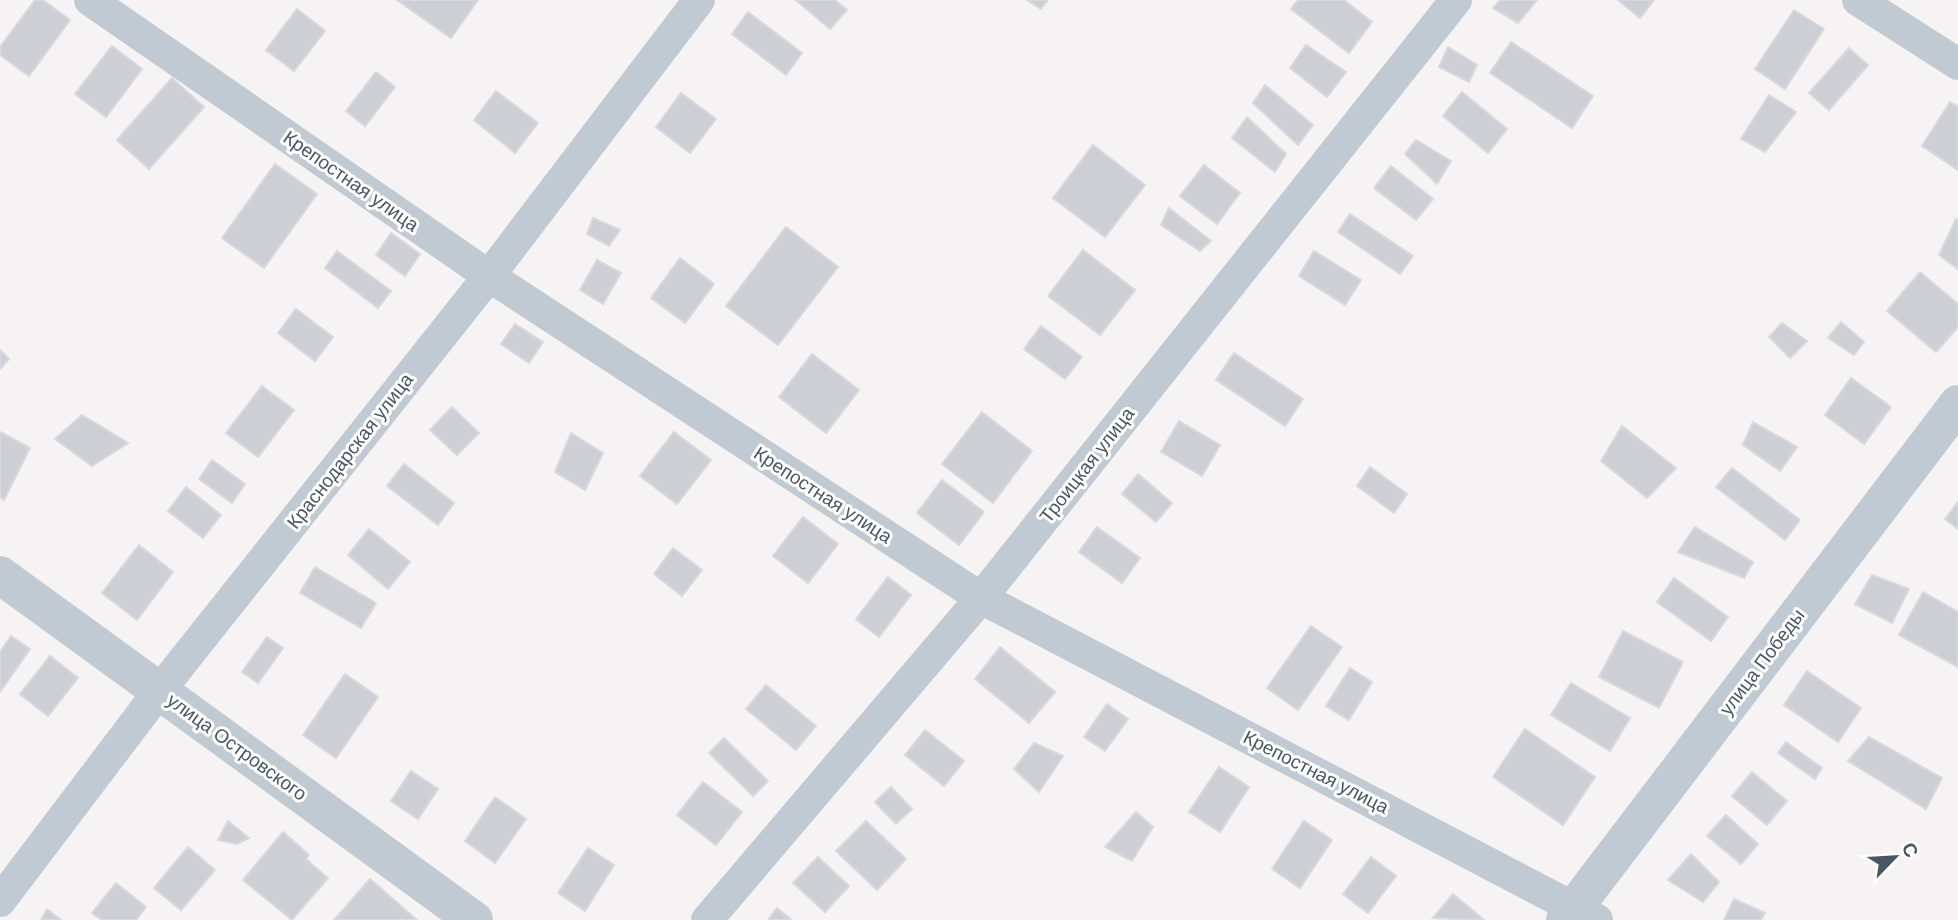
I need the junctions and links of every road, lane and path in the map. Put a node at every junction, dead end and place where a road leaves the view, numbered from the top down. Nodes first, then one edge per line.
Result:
1 (90, 0) edge
2 (699, 0) edge
3 (1457, 0) edge
4 (1858, 0) edge
5 (1958, 64) edge
6 (489, 276) junction
7 (1958, 404) edge
8 (0, 575) edge
9 (981, 598) junction
10 (160, 690) junction
11 (0, 901) edge
12 (1579, 916) edge
13 (474, 920) edge
14 (707, 920) edge

1 - 6 street, Крепостная улица
2 - 6 street, Краснодарская улица
3 - 9 street, Троицкая улица
4 - 5 street
6 - 9 street, Крепостная улица
6 - 10 street, Краснодарская улица
7 - 12 street, улица Победы
8 - 10 street, улица Островского
9 - 12 street, Крепостная улица
9 - 14 street, Троицкая улица
10 - 11 street, Краснодарская улица
10 - 13 street, улица Островского

